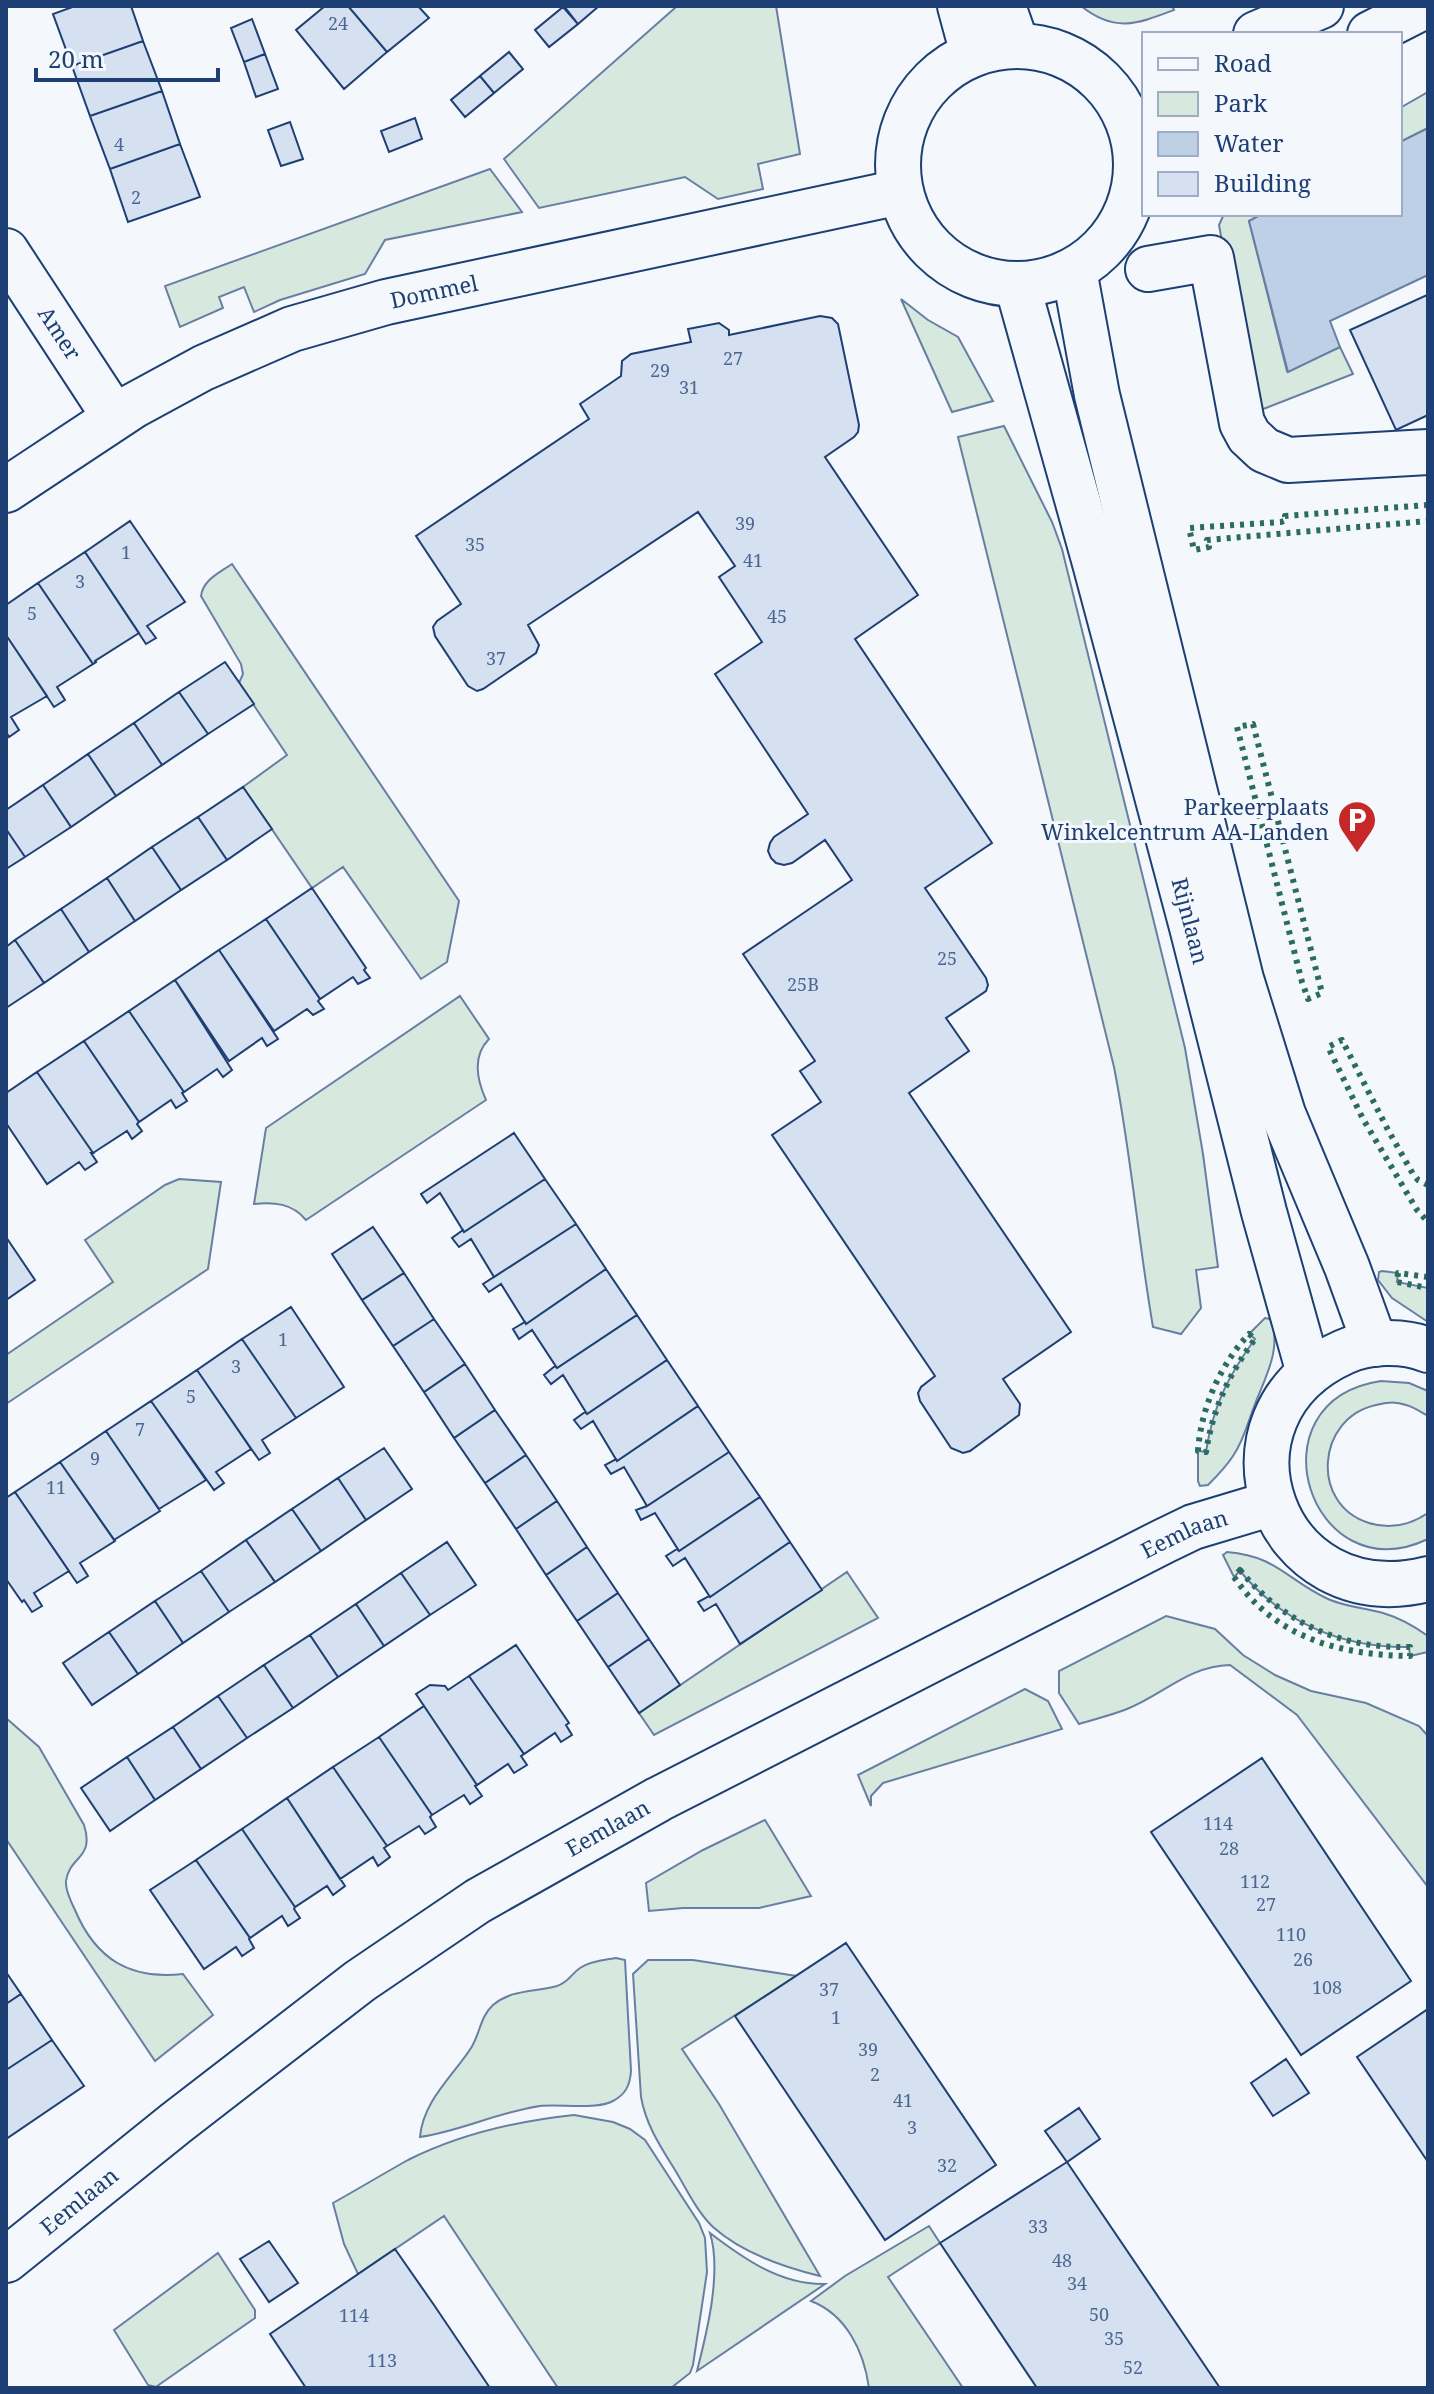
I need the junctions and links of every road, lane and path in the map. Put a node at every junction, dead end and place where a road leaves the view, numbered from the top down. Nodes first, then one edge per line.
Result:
1 (960, 6) edge
2 (1321, 6) edge
3 (1425, 6) edge
4 (1010, 26) edge
5 (1261, 32) edge
6 (1374, 32) edge
7 (973, 54) junction
8 (1129, 90) edge
9 (1140, 148) edge
10 (900, 192) junction
11 (6, 251) edge
12 (1148, 269) dead end
13 (1074, 270) junction
14 (1017, 284) junction
15 (114, 416) junction
16 (1428, 452) edge
17 (6, 490) edge
18 (1375, 1344) junction
19 (1428, 1350) edge
20 (1309, 1373) junction
21 (1273, 1503) junction
22 (1428, 1579) edge
23 (6, 2260) edge

1 - 7 street
2 - 5 street
3 - 6 street
4 - 7 street
4 - 8 street
7 - 10 street
8 - 9 street
9 - 13 street
10 - 14 street
10 - 15 street, Dommel
11 - 15 street, Amer
12 - 16 street
13 - 14 street
13 - 18 street, Rijnlaan
14 - 20 street, Rijnlaan
15 - 17 street, Dommel
18 - 19 street
18 - 20 street
20 - 21 street
21 - 22 street
21 - 23 street, Eemlaan

